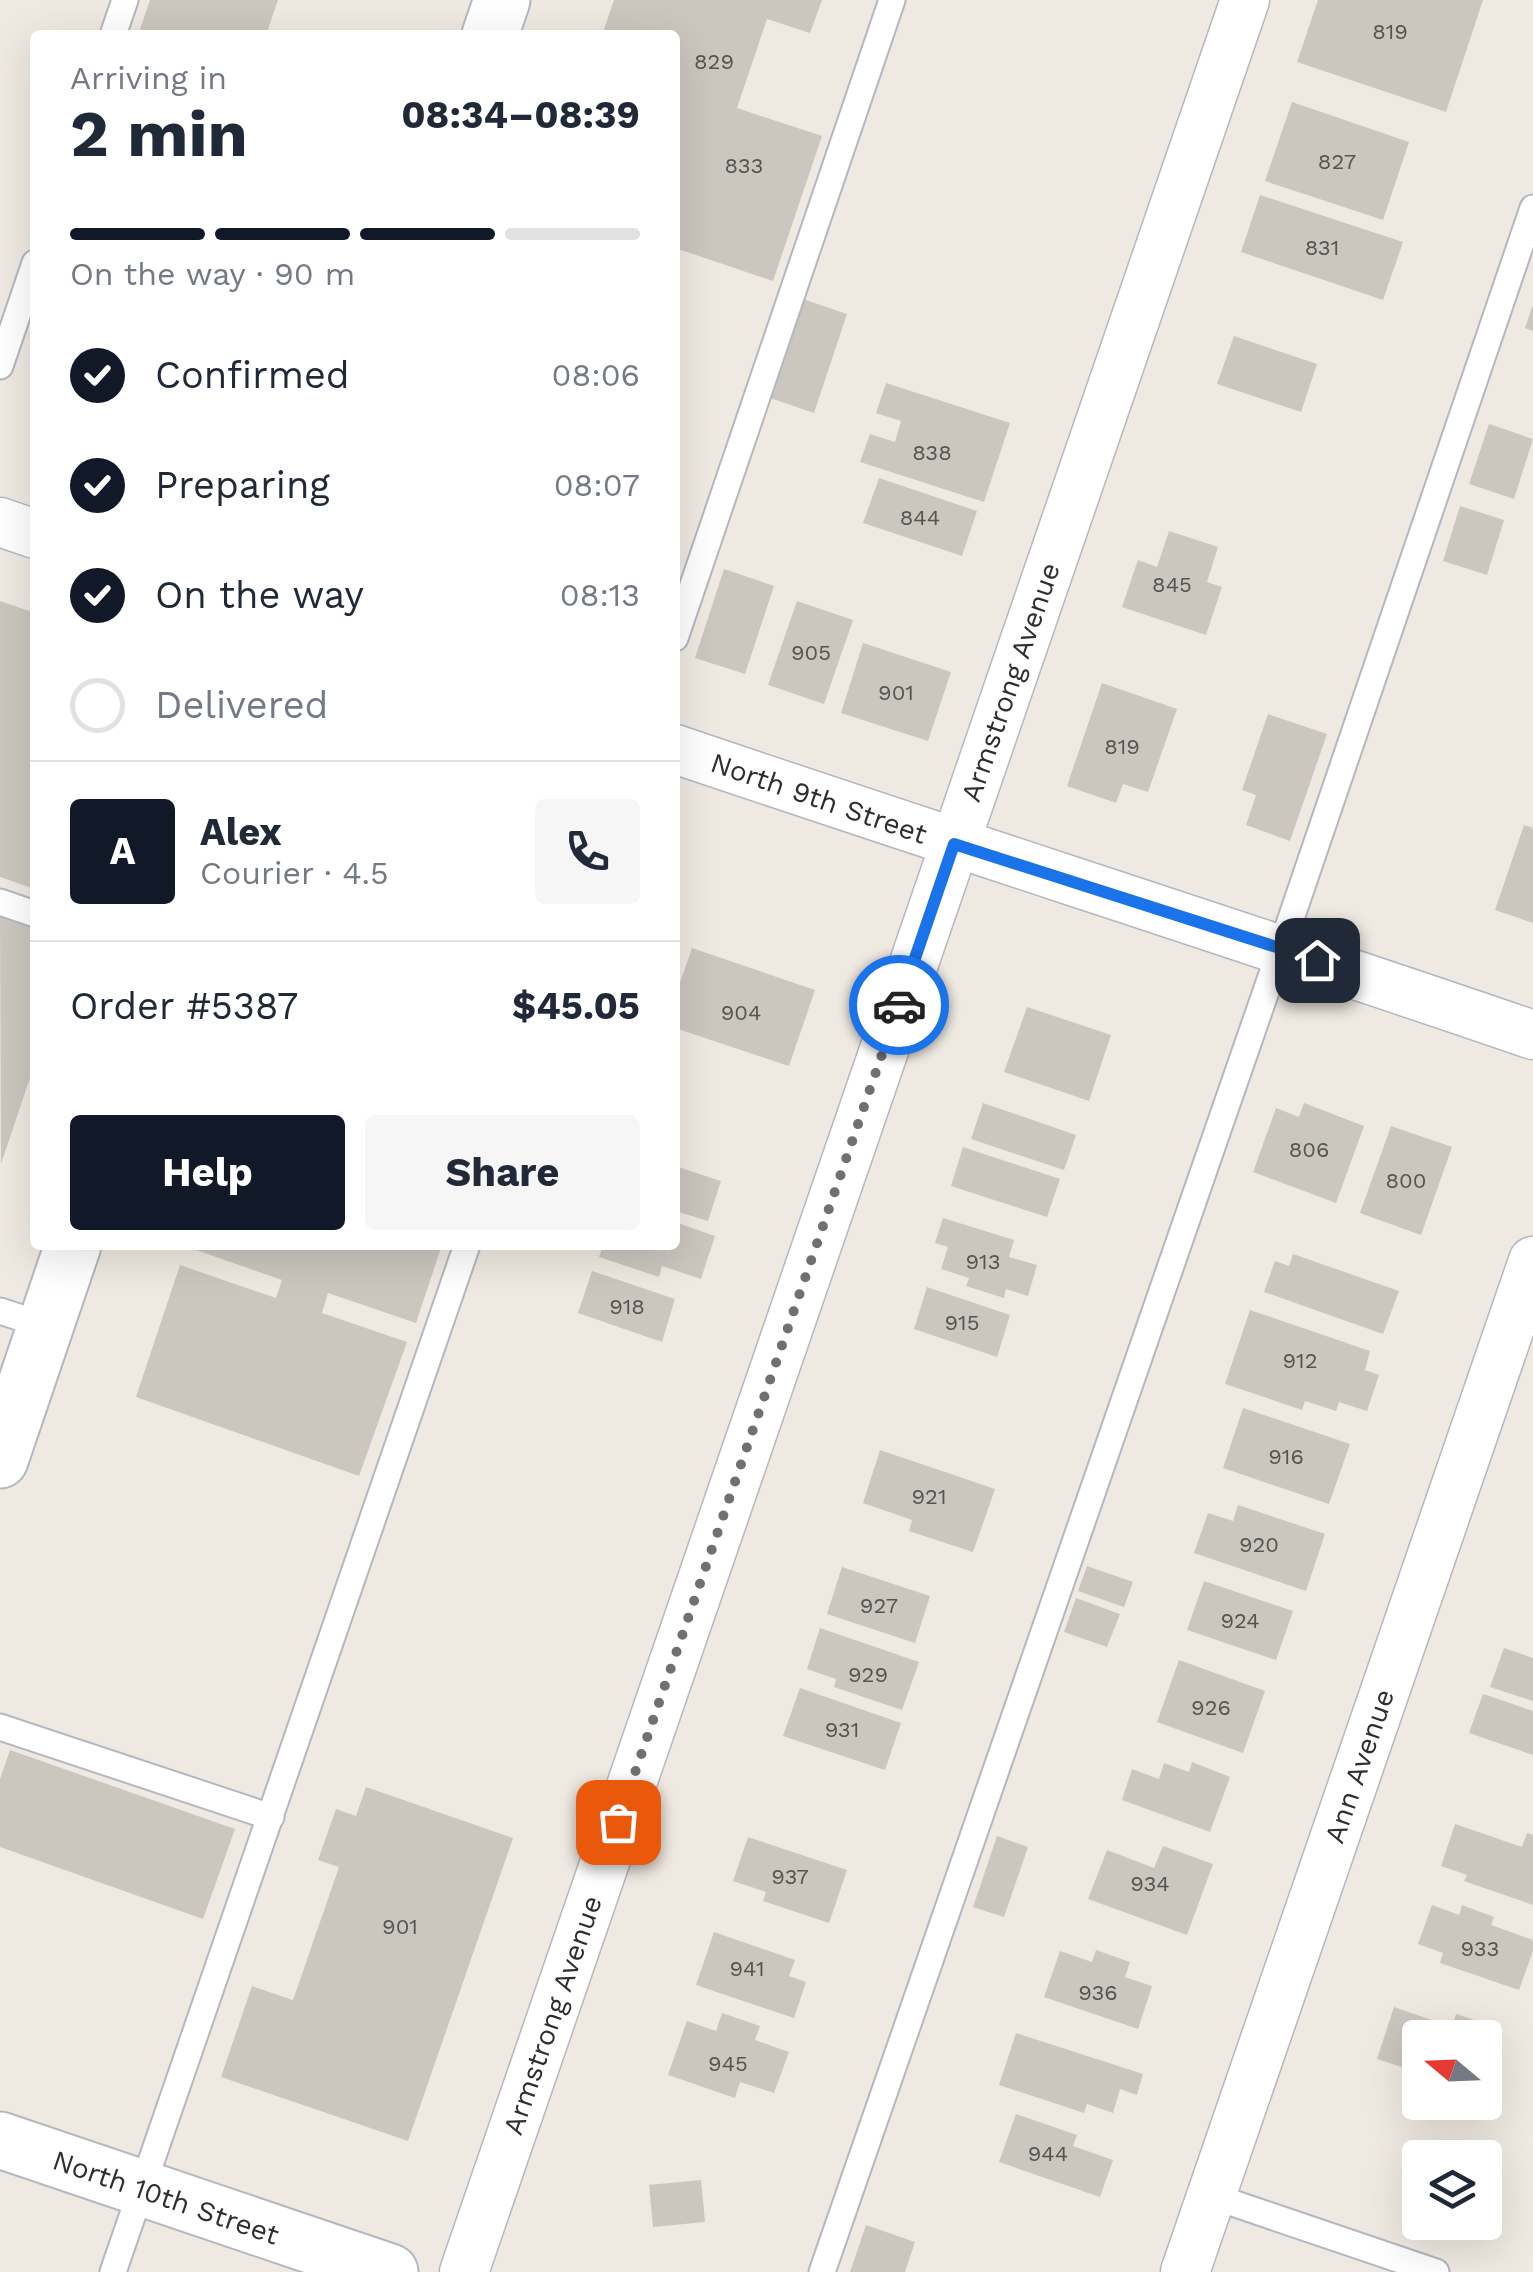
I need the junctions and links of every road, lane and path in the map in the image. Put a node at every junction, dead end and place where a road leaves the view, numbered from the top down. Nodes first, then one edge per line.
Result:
1 (126, 0) edge
2 (502, 0) edge
3 (892, 0) edge
4 (1245, 0) edge
5 (115, 30) edge
6 (492, 30) edge
7 (1533, 208) edge
8 (30, 278) edge
9 (0, 366) edge
10 (0, 522) edge
11 (30, 532) edge
12 (680, 623) edge
13 (680, 752) edge
14 (954, 844) junction
15 (0, 902) edge
16 (30, 912) edge
17 (1281, 948) junction
18 (1533, 1035) edge
19 (70, 1250) edge
20 (465, 1250) edge
21 (1533, 1260) edge
22 (23, 1318) edge
23 (0, 1460) edge
24 (0, 1727) edge
25 (271, 1817) junction
26 (0, 2140) edge
27 (142, 2190) junction
28 (1212, 2196) junction
29 (113, 2272) edge
30 (390, 2272) edge
31 (464, 2272) edge
32 (822, 2272) edge
33 (1186, 2272) edge
34 (1436, 2272) edge

1 - 5 lane
2 - 6 street
3 - 12 lane
4 - 14 street, Armstrong Avenue
7 - 17 lane
8 - 9 lane
10 - 11 street
13 - 14 street, North 9th Street
14 - 17 street, North 9th Street
14 - 31 street, Armstrong Avenue
15 - 16 lane
17 - 18 street, North 9th Street
17 - 32 lane
19 - 22 street
20 - 25 lane
21 - 28 street, Ann Avenue
22 - 23 street
24 - 25 lane
25 - 27 lane
26 - 27 street, North 10th Street
27 - 29 lane
27 - 30 street, North 10th Street
28 - 33 street, Ann Avenue
28 - 34 lane

